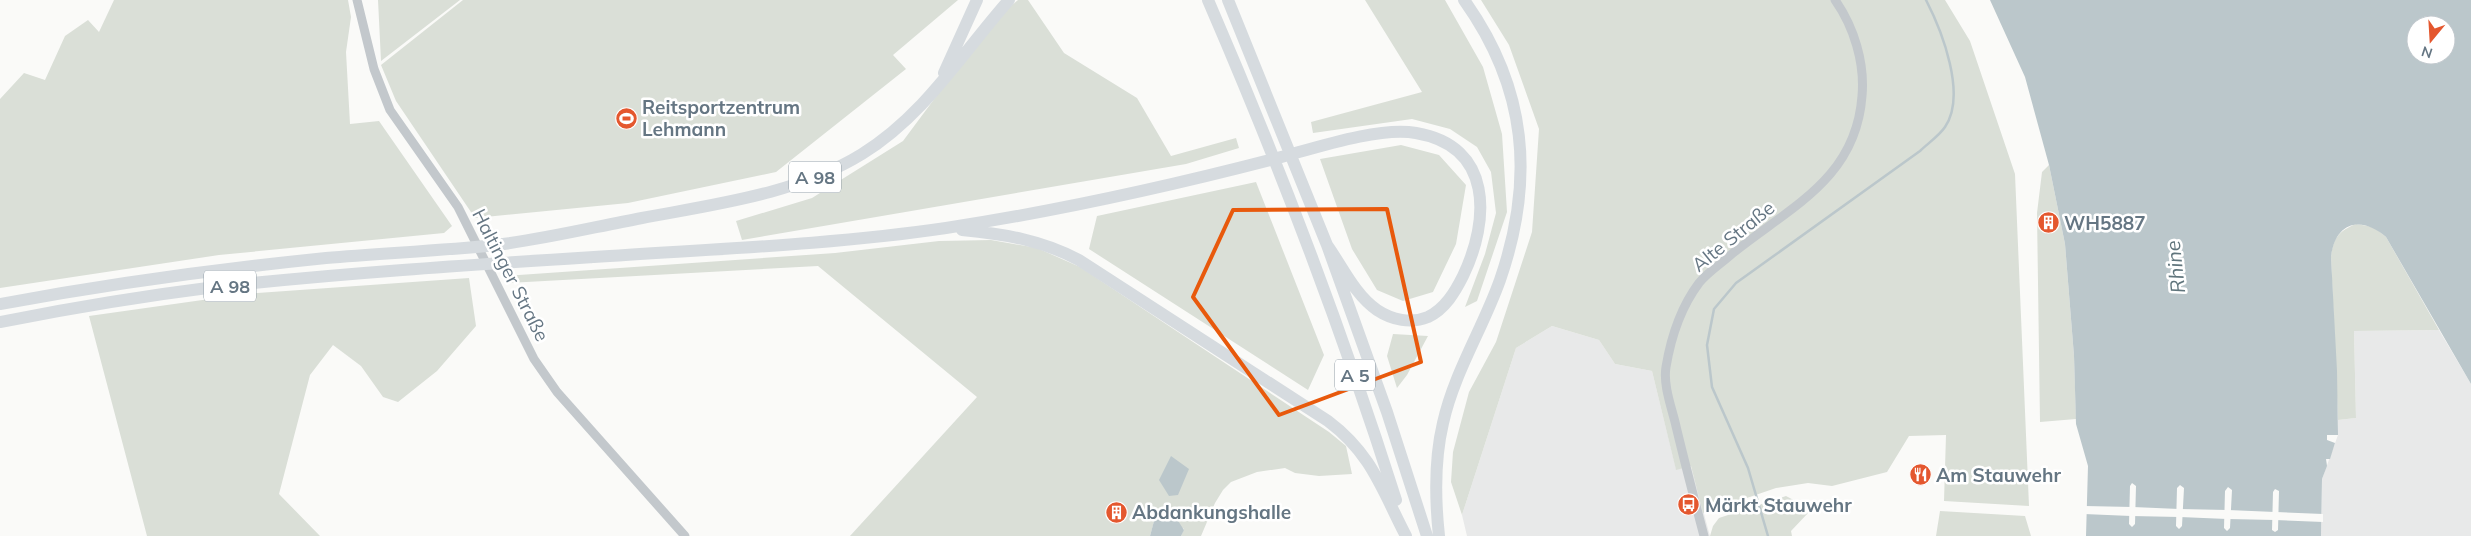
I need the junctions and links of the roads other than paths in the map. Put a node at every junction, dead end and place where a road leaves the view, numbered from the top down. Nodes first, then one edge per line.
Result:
1 (357, 0) edge
2 (977, 0) edge
3 (1010, 0) edge
4 (1208, 0) edge
5 (1228, 0) edge
6 (1464, 0) edge
7 (1835, 0) edge
8 (934, 93) junction
9 (943, 228) junction
10 (1328, 245) junction
11 (0, 304) edge
12 (0, 322) edge
13 (685, 536) edge
14 (1407, 536) edge
15 (1427, 536) edge
16 (1440, 536) edge
17 (1704, 536) edge

1 - 13 street, Haltinger Straße
2 - 8 highway
3 - 8 highway
4 - 14 highway, A 5
5 - 10 highway, A 5
6 - 16 highway
7 - 17 street, Alte Straße
8 - 11 highway, A 98
9 - 10 highway
9 - 12 highway, A 98
9 - 14 highway
10 - 15 highway, A 5

